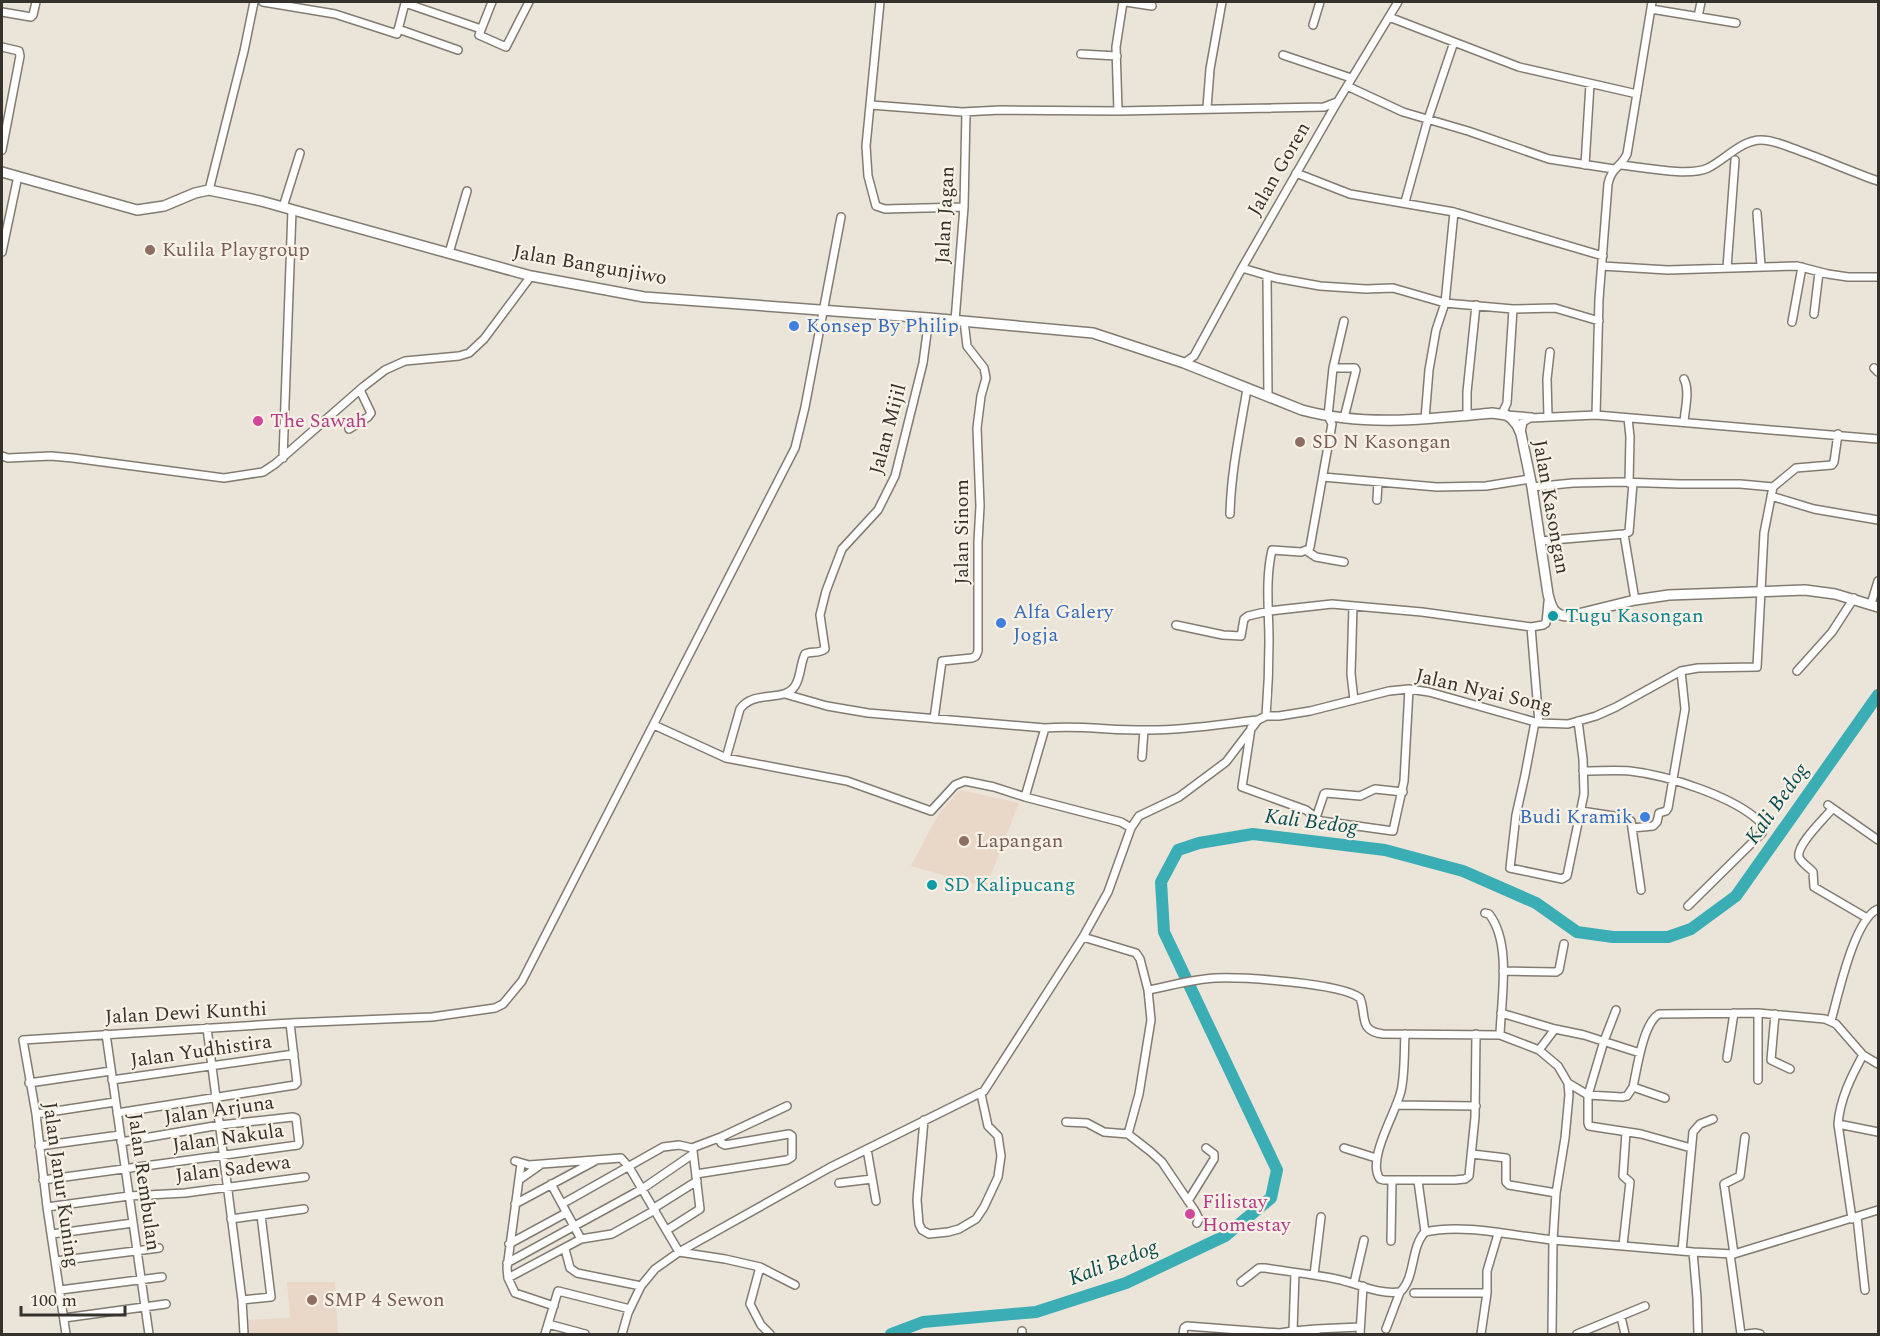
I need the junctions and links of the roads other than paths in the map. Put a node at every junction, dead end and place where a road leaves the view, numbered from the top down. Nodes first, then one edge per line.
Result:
1 (36, 2) edge
2 (254, 2) edge
3 (263, 2) edge
4 (405, 2) edge
5 (434, 2) edge
6 (492, 2) edge
7 (528, 2) edge
8 (880, 2) edge
9 (1125, 2) edge
10 (1222, 2) edge
11 (1320, 2) edge
12 (1398, 2) edge
13 (1701, 2) edge
14 (304, 5) edge
15 (1651, 5) edge
16 (1152, 6) dead end
17 (431, 11) junction
18 (2, 12) edge
19 (1389, 17) junction
20 (1698, 17) junction
21 (1736, 23) dead end
22 (1313, 25) dead end
23 (398, 29) junction
24 (480, 29) junction
25 (1454, 42) junction
26 (2, 47) edge
27 (458, 50) dead end
28 (1081, 54) dead end
29 (1283, 54) dead end
30 (1117, 56) junction
31 (1351, 78) junction
32 (1590, 84) junction
33 (1347, 86) junction
34 (1637, 94) junction
35 (1337, 102) junction
36 (871, 105) junction
37 (1324, 107) junction
38 (1207, 108) junction
39 (5, 111) edge
40 (1119, 111) junction
41 (966, 112) junction
42 (1328, 117) junction
43 (1428, 119) junction
44 (2, 150) edge
45 (300, 153) dead end
46 (1735, 160) dead end
47 (1585, 165) junction
48 (1618, 167) junction
49 (2, 172) edge
50 (1296, 173) junction
51 (18, 176) junction
52 (1878, 181) edge
53 (209, 190) junction
54 (467, 190) dead end
55 (1405, 202) junction
56 (964, 207) junction
57 (288, 209) junction
58 (1454, 212) junction
59 (1757, 213) dead end
60 (841, 217) dead end
61 (2, 252) edge
62 (449, 253) junction
63 (1604, 256) junction
64 (1602, 266) junction
65 (1761, 266) junction
66 (1802, 267) junction
67 (1242, 268) junction
68 (1727, 268) junction
69 (1819, 272) junction
70 (531, 276) junction
71 (1267, 276) junction
72 (1878, 277) edge
73 (1444, 303) junction
74 (1476, 305) junction
75 (1513, 309) junction
76 (823, 310) junction
77 (1814, 314) dead end
78 (929, 318) junction
79 (959, 321) junction
80 (1344, 321) dead end
81 (1599, 321) junction
82 (1792, 322) dead end
83 (1550, 352) dead end
84 (1194, 356) junction
85 (1184, 363) junction
86 (1195, 367) junction
87 (1333, 368) junction
88 (1684, 378) dead end
89 (1248, 389) junction
90 (360, 390) junction
91 (1268, 397) junction
92 (1504, 415) junction
93 (1596, 415) junction
94 (1328, 416) junction
95 (1467, 416) junction
96 (1536, 417) junction
97 (1548, 417) junction
98 (1344, 418) junction
99 (1628, 418) junction
100 (1425, 419) junction
101 (1684, 422) junction
102 (350, 429) dead end
103 (1521, 434) junction
104 (1838, 434) junction
105 (1878, 439) edge
106 (2, 456) edge
107 (283, 458) junction
108 (1323, 477) junction
109 (1378, 482) junction
110 (1531, 483) junction
111 (1631, 483) junction
112 (1773, 487) junction
113 (1771, 496) junction
114 (1377, 500) dead end
115 (1230, 514) dead end
116 (1878, 520) edge
117 (1624, 534) junction
118 (1541, 541) junction
119 (1307, 550) junction
120 (1344, 562) dead end
121 (1878, 581) edge
122 (1761, 593) junction
123 (1548, 594) junction
124 (1854, 598) junction
125 (1635, 600) junction
126 (1353, 606) junction
127 (1875, 606) edge
128 (1269, 612) junction
129 (1570, 616) junction
130 (1176, 625) dead end
131 (1543, 625) junction
132 (1531, 627) junction
133 (1681, 671) junction
134 (1797, 671) dead end
135 (1409, 689) junction
136 (785, 694) junction
137 (1354, 700) junction
138 (1266, 716) junction
139 (934, 719) junction
140 (1258, 720) junction
141 (1537, 722) junction
142 (1578, 722) junction
143 (654, 725) junction
144 (1045, 728) junction
145 (1251, 728) junction
146 (1144, 730) junction
147 (1142, 757) dead end
148 (726, 758) junction
149 (1583, 771) junction
150 (1673, 780) junction
151 (1403, 792) junction
152 (1025, 797) junction
153 (1581, 810) junction
154 (1139, 816) junction
155 (1316, 818) junction
156 (1121, 822) junction
157 (1131, 828) junction
158 (1632, 828) junction
159 (1878, 840) edge
160 (1641, 890) dead end
161 (1688, 906) dead end
162 (1878, 909) edge
163 (1485, 913) dead end
164 (1867, 918) junction
165 (1083, 937) junction
166 (1564, 944) dead end
167 (1503, 971) junction
168 (1148, 990) junction
169 (1616, 1010) dead end
170 (1501, 1013) junction
171 (1734, 1013) junction
172 (1758, 1013) junction
173 (1775, 1014) junction
174 (1831, 1021) junction
175 (290, 1023) junction
176 (207, 1028) junction
177 (1555, 1029) junction
178 (105, 1034) junction
179 (1405, 1034) junction
180 (1476, 1034) junction
181 (1500, 1035) junction
182 (22, 1040) joint
183 (1604, 1041) junction
184 (1539, 1050) junction
185 (1640, 1053) junction
186 (294, 1054) junction
187 (1863, 1054) junction
188 (1727, 1058) dead end
189 (1878, 1064) edge
190 (212, 1065) junction
191 (1790, 1069) dead end
192 (111, 1071) junction
193 (112, 1080) junction
194 (1758, 1080) dead end
195 (30, 1083) junction
196 (1568, 1083) junction
197 (1633, 1087) junction
198 (981, 1094) junction
199 (1588, 1095) junction
200 (216, 1097) junction
201 (1665, 1098) dead end
202 (115, 1102) junction
203 (1396, 1105) junction
204 (787, 1106) dead end
205 (1476, 1106) junction
206 (117, 1113) junction
207 (36, 1114) junction
208 (1713, 1119) dead end
209 (924, 1120) junction
210 (1066, 1122) dead end
211 (1838, 1124) junction
212 (220, 1125) junction
213 (1626, 1132) junction
214 (1878, 1132) edge
215 (1128, 1134) junction
216 (721, 1137) junction
217 (1745, 1137) dead end
218 (121, 1139) junction
219 (299, 1144) joint
220 (39, 1146) junction
221 (1206, 1148) dead end
222 (1344, 1148) dead end
223 (1691, 1148) junction
224 (867, 1149) junction
225 (693, 1151) junction
226 (1472, 1154) junction
227 (224, 1155) junction
228 (1376, 1158) junction
229 (600, 1159) junction
230 (540, 1165) junction
231 (629, 1167) junction
232 (125, 1168) junction
233 (305, 1177) dead end
234 (697, 1178) junction
235 (872, 1179) junction
236 (43, 1180) junction
237 (519, 1180) junction
238 (1392, 1180) junction
239 (1418, 1181) junction
240 (839, 1183) dead end
241 (551, 1184) junction
242 (227, 1186) junction
243 (642, 1189) junction
244 (1556, 1193) junction
245 (129, 1196) junction
246 (876, 1201) dead end
247 (1188, 1201) junction
248 (515, 1204) junction
249 (562, 1204) junction
250 (47, 1207) junction
251 (304, 1209) dead end
252 (655, 1209) junction
253 (1878, 1210) edge
254 (566, 1213) junction
255 (261, 1215) junction
256 (1321, 1217) dead end
257 (1855, 1218) junction
258 (231, 1219) junction
259 (133, 1223) junction
260 (1197, 1223) dead end
261 (574, 1227) junction
262 (667, 1230) junction
263 (1425, 1232) junction
264 (52, 1234) junction
265 (1498, 1234) junction
266 (581, 1239) junction
267 (1364, 1240) dead end
268 (1553, 1240) junction
269 (1391, 1241) dead end
270 (509, 1244) junction
271 (1623, 1245) junction
272 (159, 1248) dead end
273 (565, 1249) junction
274 (137, 1251) junction
275 (1682, 1251) junction
276 (679, 1252) junction
277 (1693, 1252) junction
278 (1732, 1254) junction
279 (56, 1262) junction
280 (507, 1263) junction
281 (760, 1267) junction
282 (1295, 1273) junction
283 (1314, 1275) junction
284 (162, 1277) dead end
285 (508, 1278) junction
286 (141, 1279) junction
287 (1241, 1282) dead end
288 (1354, 1283) junction
289 (795, 1285) dead end
290 (641, 1286) junction
291 (1363, 1286) junction
292 (60, 1290) junction
293 (1865, 1290) dead end
294 (1401, 1292) junction
295 (1414, 1293) dead end
296 (1487, 1293) junction
297 (242, 1300) junction
298 (166, 1305) dead end
299 (145, 1306) junction
300 (554, 1306) junction
301 (1645, 1306) dead end
302 (630, 1309) junction
303 (1621, 1317) junction
304 (64, 1318) junction
305 (548, 1324) junction
306 (1386, 1329) dead end
307 (1293, 1331) junction
308 (1360, 1331) edge
309 (1316, 1332) edge
310 (66, 1335) edge
311 (149, 1335) edge
312 (244, 1335) edge
313 (545, 1335) edge
314 (585, 1335) edge
315 (622, 1335) edge
316 (770, 1335) edge
317 (1183, 1335) edge
318 (1481, 1335) edge
319 (1552, 1335) edge
320 (1577, 1335) edge
321 (1625, 1335) edge
322 (1698, 1335) edge
323 (1741, 1335) edge
324 (1747, 1335) edge
325 (1760, 1335) edge

1 - 18 street
2 - 53 street
3 - 14 street
4 - 17 street
4 - 23 street
5 - 17 street
6 - 24 street
7 - 24 street
8 - 36 street
9 - 16 street
9 - 30 street
10 - 38 street
11 - 22 street
12 - 19 street, Jalan Goren
13 - 20 street
14 - 23 street
15 - 20 street
15 - 34 street
17 - 24 street
19 - 25 street
19 - 31 street, Jalan Goren
20 - 21 street
23 - 27 street
25 - 32 street
25 - 43 street
26 - 39 street
28 - 30 street
29 - 31 street
30 - 40 street
31 - 33 street, Jalan Goren
32 - 34 street
32 - 47 street
33 - 35 street, Jalan Goren
33 - 43 street
34 - 48 street
35 - 37 street
35 - 42 street, Jalan Goren
36 - 41 street
36 - 56 street
37 - 38 street
37 - 42 street
38 - 40 street
39 - 44 street
40 - 41 street
41 - 56 street, Jalan Jagan
42 - 50 street, Jalan Goren
43 - 47 street
43 - 55 street
45 - 57 street
46 - 68 street
47 - 48 street
48 - 52 street
48 - 63 street
49 - 51 main road, Jalan Bangunjiwo
50 - 55 street
50 - 67 street, Jalan Goren
51 - 53 main road, Jalan Bangunjiwo
51 - 61 street
53 - 57 main road, Jalan Bangunjiwo
54 - 62 street
55 - 58 street
56 - 79 street, Jalan Jagan
57 - 62 main road, Jalan Bangunjiwo
57 - 107 street
58 - 63 street
58 - 73 street
59 - 65 street
60 - 76 street, Jalan Dewi Kunthi
62 - 70 main road, Jalan Bangunjiwo
63 - 64 street
64 - 68 street
64 - 81 street
65 - 66 street
65 - 68 street
66 - 69 street
66 - 82 street
67 - 71 street
67 - 84 street, Jalan Goren
69 - 72 street
69 - 77 street
70 - 76 main road, Jalan Bangunjiwo
70 - 90 street
71 - 73 street
71 - 91 street
73 - 74 street
73 - 100 street
74 - 75 street
74 - 95 street
75 - 81 street
75 - 92 street
76 - 78 main road, Jalan Bangunjiwo
76 - 143 street, Jalan Dewi Kunthi
78 - 79 main road, Jalan Bangunjiwo
78 - 136 street, Jalan Mijil
79 - 85 main road, Jalan Bangunjiwo
79 - 139 street, Jalan Sinom
80 - 87 street
81 - 93 street
83 - 97 street
84 - 85 street, Jalan Goren
84 - 86 street
85 - 86 main road
86 - 89 main road
87 - 94 street
87 - 98 street
88 - 101 street
89 - 91 main road
89 - 115 street
90 - 102 street
90 - 107 street
91 - 94 main road
92 - 95 main road
92 - 96 street
92 - 103 main road, Jalan Kasongan
93 - 97 street
93 - 99 street
94 - 98 main road
94 - 108 street
95 - 100 main road
96 - 97 street
96 - 103 street
98 - 100 main road
99 - 101 street
99 - 111 street
101 - 104 street
103 - 110 main road, Jalan Kasongan
104 - 105 street
104 - 112 street
106 - 107 street
108 - 109 street
108 - 119 street
109 - 110 street
109 - 114 street
110 - 111 street
110 - 118 main road, Jalan Kasongan
111 - 112 street
111 - 117 street
112 - 113 street
113 - 116 street
113 - 122 street
117 - 118 street
117 - 125 street
118 - 123 main road, Jalan Kasongan
119 - 120 street
119 - 128 street
121 - 127 street
122 - 124 main road
122 - 125 main road
122 - 133 street, Jalan Nyai Song
123 - 129 main road, Jalan Kasongan
123 - 131 street
124 - 127 main road
124 - 134 street
125 - 129 main road
126 - 128 street
126 - 132 street
126 - 137 street
128 - 130 street
128 - 138 street
129 - 131 street
131 - 132 street
132 - 141 street
133 - 142 street, Jalan Nyai Song
133 - 150 street
135 - 137 street, Jalan Nyai Song
135 - 141 street, Jalan Nyai Song
135 - 151 street
136 - 139 street
136 - 148 street
137 - 138 street, Jalan Nyai Song
138 - 140 street
139 - 144 street
140 - 145 street
140 - 146 street
141 - 142 street, Jalan Nyai Song
141 - 153 street
142 - 149 street
143 - 148 street
143 - 175 street, Jalan Dewi Kunthi
144 - 146 street
144 - 152 street
145 - 154 street
145 - 155 street
146 - 147 street
148 - 152 street
149 - 150 street
149 - 153 street
150 - 158 street
150 - 161 street
151 - 155 street
151 - 155 street
152 - 156 street
153 - 158 street
154 - 156 street
154 - 157 street
156 - 157 street
157 - 165 street
158 - 160 street
159 - 164 street
162 - 164 street
163 - 167 street
164 - 174 street
165 - 168 street
165 - 198 street
166 - 167 street
167 - 170 street
168 - 179 street
168 - 215 street
169 - 183 street
170 - 177 street
170 - 181 street
171 - 172 street
171 - 185 street
171 - 188 street
172 - 173 street
172 - 194 street
173 - 174 street
173 - 191 street
174 - 187 street
175 - 176 street, Jalan Dewi Kunthi
175 - 186 street, Jalan Yudhistira
176 - 178 street, Jalan Dewi Kunthi
176 - 190 street
177 - 183 street
177 - 184 street
178 - 182 street, Jalan Dewi Kunthi
178 - 192 street, Jalan Rembulan
179 - 180 street
179 - 203 street
180 - 181 street
180 - 205 street
181 - 184 street
182 - 195 street, Jalan Janur Kuning
183 - 185 street
183 - 199 street
184 - 196 street
185 - 197 street
186 - 190 street, Jalan Yudhistira
186 - 200 street, Jalan Yudhistira
187 - 189 street
187 - 211 street
190 - 193 street, Jalan Yudhistira
190 - 200 street
192 - 193 street, Jalan Rembulan
192 - 195 street
193 - 202 street, Jalan Rembulan
195 - 207 street, Jalan Janur Kuning
196 - 199 street
196 - 244 street
197 - 199 street
197 - 201 street
198 - 209 street
198 - 209 street
199 - 213 street
200 - 206 street
200 - 212 street
202 - 206 street, Jalan Rembulan
202 - 207 street
203 - 205 street
203 - 228 street
204 - 216 street
205 - 226 street
206 - 218 street, Jalan Rembulan
207 - 220 street, Jalan Janur Kuning
208 - 223 street
209 - 224 street
210 - 215 street
211 - 214 street
211 - 257 street
212 - 218 street, Jalan Arjuna
212 - 219 street, Jalan Arjuna
212 - 227 street
213 - 223 street
213 - 271 street
215 - 247 street
216 - 225 street
216 - 234 street
217 - 278 street
218 - 220 street, Jalan Arjuna
218 - 232 street, Jalan Rembulan
219 - 227 street, Jalan Nakula
220 - 236 street, Jalan Janur Kuning
221 - 247 street
222 - 228 street
223 - 275 street
224 - 235 street
224 - 276 street
225 - 231 street
225 - 234 street
225 - 243 street
226 - 239 street
226 - 244 street
227 - 232 street, Jalan Nakula
227 - 242 street
228 - 238 street
229 - 230 street
229 - 231 street
229 - 241 street
230 - 237 street
230 - 237 street
231 - 243 street
231 - 249 street
232 - 236 street, Jalan Nakula
232 - 245 street, Jalan Rembulan
233 - 242 street, Jalan Sadewa
234 - 252 street
234 - 262 street
235 - 240 street
235 - 246 street
236 - 250 street, Jalan Janur Kuning
237 - 248 street
238 - 239 street
238 - 269 street
239 - 263 street
241 - 248 street
241 - 249 street
242 - 245 street, Jalan Sadewa
242 - 258 street
243 - 252 street
243 - 261 street
244 - 268 street
245 - 250 street, Jalan Sadewa
245 - 259 street, Jalan Rembulan
247 - 260 street
248 - 270 street
249 - 254 street
250 - 264 street, Jalan Janur Kuning
251 - 255 street
252 - 262 street
252 - 266 street
253 - 257 street
254 - 261 street
254 - 270 street
255 - 258 street
255 - 297 street
256 - 283 street
257 - 278 street
257 - 293 street
258 - 297 street
259 - 264 street
259 - 274 street, Jalan Rembulan
261 - 266 street
261 - 280 street
262 - 276 street
263 - 265 street
263 - 294 street
264 - 279 street, Jalan Janur Kuning
265 - 268 street
265 - 296 street
266 - 273 street
267 - 288 street
268 - 271 street
268 - 319 street
270 - 280 street
271 - 275 street
272 - 274 street
273 - 285 street
273 - 290 street
274 - 279 street
274 - 286 street, Jalan Rembulan
275 - 277 street
276 - 281 street
276 - 290 street
277 - 278 street
277 - 322 street
278 - 323 street
279 - 292 street, Jalan Janur Kuning
280 - 285 street
281 - 289 street
281 - 316 street
282 - 283 street
282 - 287 street
282 - 307 street
283 - 288 street
284 - 286 street
285 - 300 street
286 - 292 street
286 - 299 street, Jalan Rembulan
288 - 291 street
290 - 302 street
291 - 294 street
291 - 308 street
292 - 304 street, Jalan Janur Kuning
294 - 306 street
295 - 296 street
296 - 318 street
297 - 312 street
298 - 299 street
299 - 304 street
299 - 311 street, Jalan Rembulan
300 - 302 street
300 - 305 street
301 - 303 street
302 - 315 street
303 - 320 street
303 - 321 street
304 - 310 street, Jalan Janur Kuning
305 - 313 street
305 - 314 street
307 - 309 street
307 - 317 street
308 - 309 street
324 - 325 street

